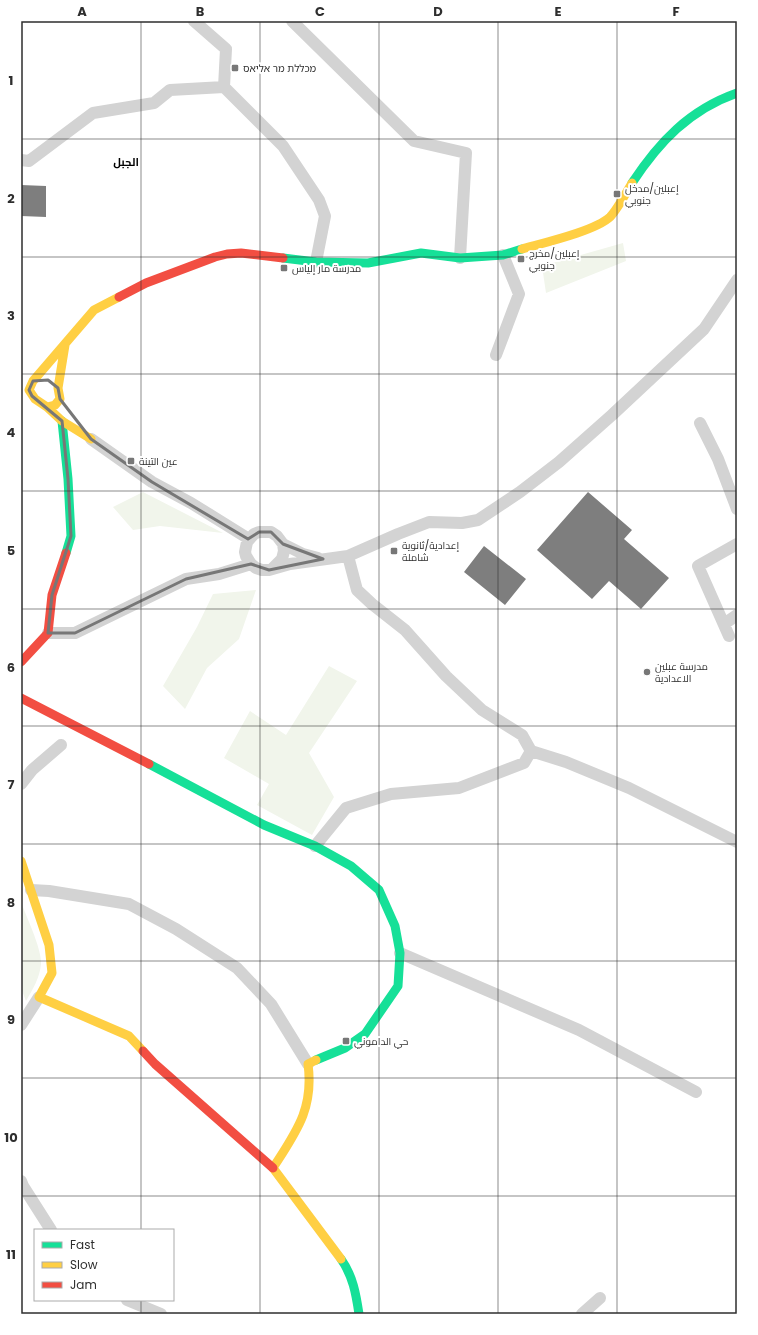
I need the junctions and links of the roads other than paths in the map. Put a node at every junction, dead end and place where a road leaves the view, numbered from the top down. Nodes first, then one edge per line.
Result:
1 (194, 21) edge
2 (292, 21) edge
3 (224, 86) junction
4 (737, 93) edge
5 (21, 160) edge
6 (503, 255) junction
7 (460, 258) junction
8 (316, 262) junction
9 (737, 280) edge
10 (64, 345) junction
11 (496, 355) dead end
12 (21, 380) edge
13 (34, 380) junction
14 (58, 388) junction
15 (21, 390) edge
16 (32, 396) junction
17 (47, 407) junction
18 (73, 416) dead end
19 (62, 420) junction
20 (700, 423) dead end
21 (91, 439) junction
22 (737, 509) edge
23 (249, 540) junction
24 (283, 544) junction
25 (737, 544) edge
26 (348, 556) junction
27 (323, 560) junction
28 (251, 564) junction
29 (273, 568) junction
30 (737, 615) edge
31 (724, 624) junction
32 (48, 633) junction
33 (729, 636) dead end
34 (21, 662) edge
35 (21, 698) edge
36 (61, 744) dead end
37 (531, 751) junction
38 (21, 784) edge
39 (737, 842) edge
40 (315, 846) junction
41 (21, 860) edge
42 (30, 890) junction
43 (400, 953) junction
44 (39, 997) junction
45 (21, 1025) edge
46 (308, 1064) junction
47 (696, 1092) dead end
48 (273, 1168) junction
49 (21, 1181) edge
50 (51, 1229) edge
51 (600, 1298) dead end
52 (129, 1301) edge
53 (161, 1314) edge
54 (359, 1314) edge
55 (582, 1314) edge

1 - 3 street
2 - 7 street
3 - 5 street
3 - 8 street
4 - 6 street
6 - 7 street
6 - 11 street
7 - 8 street
8 - 10 street
9 - 26 street
10 - 13 street
10 - 14 street
12 - 13 street
13 - 14 street
13 - 16 street
14 - 17 street
15 - 16 street
16 - 17 street
17 - 19 street
18 - 21 street
19 - 21 street
19 - 32 street
20 - 22 street
21 - 23 street
23 - 24 street
23 - 28 street
24 - 27 street
24 - 29 street
25 - 31 street
26 - 27 street
26 - 37 street
27 - 29 street
28 - 29 street
28 - 32 street
30 - 31 street
31 - 33 street
32 - 34 street
35 - 40 street
36 - 38 street
37 - 39 street
37 - 40 street
40 - 43 street
41 - 42 street
42 - 44 street
42 - 46 street
43 - 46 street
43 - 47 street
44 - 45 street
44 - 48 street
46 - 48 street
48 - 54 street
49 - 50 street
51 - 55 street
52 - 53 street

